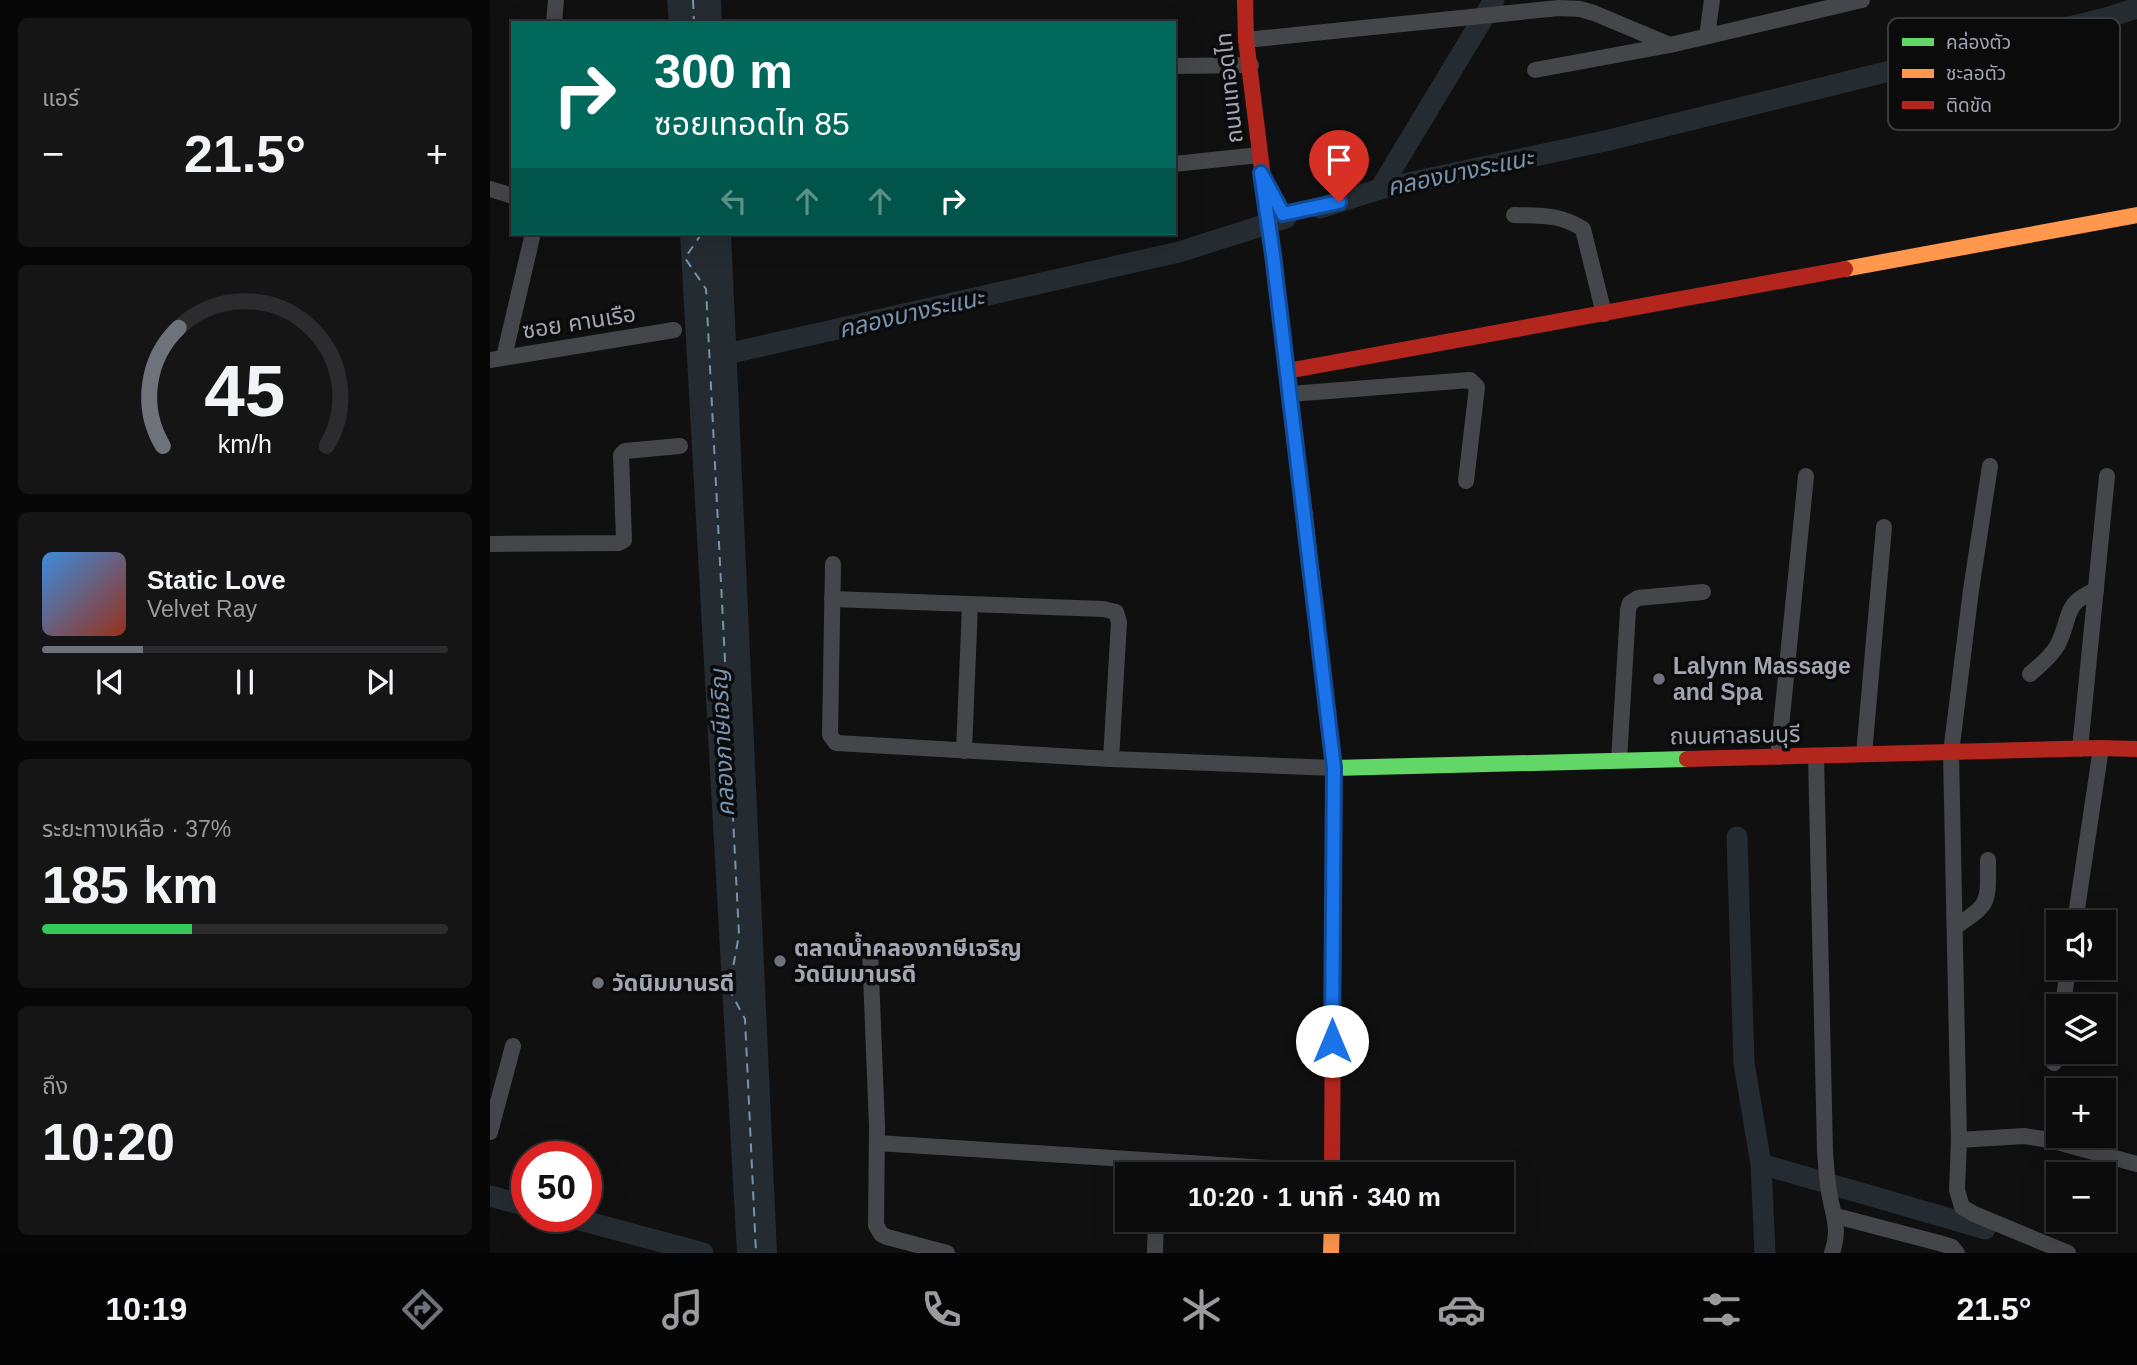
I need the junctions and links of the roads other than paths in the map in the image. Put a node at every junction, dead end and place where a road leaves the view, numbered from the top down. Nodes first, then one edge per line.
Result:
1 (556, 0) edge
2 (1245, 0) edge
3 (1712, 0) edge
4 (1854, 1) edge
5 (1582, 4) edge
6 (554, 21) edge
7 (1707, 36) junction
8 (1246, 40) junction
9 (1670, 45) junction
10 (1251, 65) junction
11 (1176, 66) edge
12 (1535, 70) dead end
13 (1259, 155) junction
14 (1176, 164) edge
15 (1261, 173) junction
16 (490, 189) edge
17 (511, 195) edge
18 (1339, 202) dead end
19 (1514, 215) dead end
20 (2137, 215) edge
21 (532, 235) edge
22 (1604, 314) junction
23 (674, 330) dead end
24 (497, 359) edge
25 (1287, 371) junction
26 (1290, 394) junction
27 (680, 446) dead end
28 (1990, 466) dead end
29 (1806, 476) dead end
30 (2107, 476) dead end
31 (1466, 481) dead end
32 (1884, 527) dead end
33 (490, 544) edge
34 (832, 564) dead end
35 (2096, 590) junction
36 (1703, 592) dead end
37 (832, 599) junction
38 (970, 604) junction
39 (2030, 674) dead end
40 (2101, 748) junction
41 (2080, 749) junction
42 (2137, 749) edge
43 (964, 751) junction
44 (1951, 753) junction
45 (1864, 754) junction
46 (1816, 756) junction
47 (1779, 757) junction
48 (1111, 760) junction
49 (1619, 760) junction
50 (1334, 768) junction
51 (1988, 860) dead end
52 (2077, 910) edge
53 (1955, 927) junction
54 (870, 950) dead end
55 (513, 1046) dead end
56 (490, 1132) edge
57 (1959, 1140) junction
58 (877, 1143) junction
59 (1332, 1162) edge
60 (1115, 1163) edge
61 (2137, 1164) edge
62 (1836, 1216) junction
63 (1156, 1232) edge
64 (1332, 1232) edge
65 (947, 1253) edge
66 (1155, 1253) edge
67 (1331, 1253) edge
68 (1832, 1253) edge
69 (1957, 1253) edge
70 (2068, 1253) edge

1 - 6 street
2 - 8 street, ถนนเทอดไท
3 - 7 street
4 - 7 street
5 - 8 street
5 - 9 street
7 - 9 street
8 - 10 street, ถนนเทอดไท
9 - 12 street
10 - 11 street
10 - 13 street, ถนนเทอดไท
13 - 14 street
13 - 15 street, ถนนเทอดไท
15 - 18 street
15 - 25 street, ถนนเทอดไท
16 - 17 street
19 - 22 street
20 - 22 street
21 - 24 street
22 - 25 street
23 - 24 street, ซอย คานเรือ
25 - 26 street, ถนนเทอดไท
26 - 31 street
26 - 50 street, ถนนเทอดไท
27 - 33 street
28 - 44 street
29 - 47 street
30 - 35 street
32 - 45 street
34 - 37 street
35 - 39 street
35 - 41 street
36 - 49 street
37 - 38 street
37 - 43 street
38 - 43 street
38 - 48 street
40 - 41 street, ถนนศาลธนบุรี
40 - 42 street, ถนนศาลธนบุรี
40 - 52 street
41 - 44 street, ถนนศาลธนบุรี
43 - 48 street
44 - 45 street, ถนนศาลธนบุรี
44 - 53 street
45 - 46 street, ถนนศาลธนบุรี
46 - 47 street, ถนนศาลธนบุรี
46 - 62 street
47 - 49 street, ถนนศาลธนบุรี
48 - 50 street
49 - 50 street, ถนนศาลธนบุรี
50 - 59 street, ถนนเทอดไท
51 - 53 street
53 - 57 street
54 - 58 street
55 - 56 street
57 - 61 street
57 - 70 street
58 - 60 street
58 - 65 street
62 - 68 street
62 - 69 street
63 - 66 street
64 - 67 street

